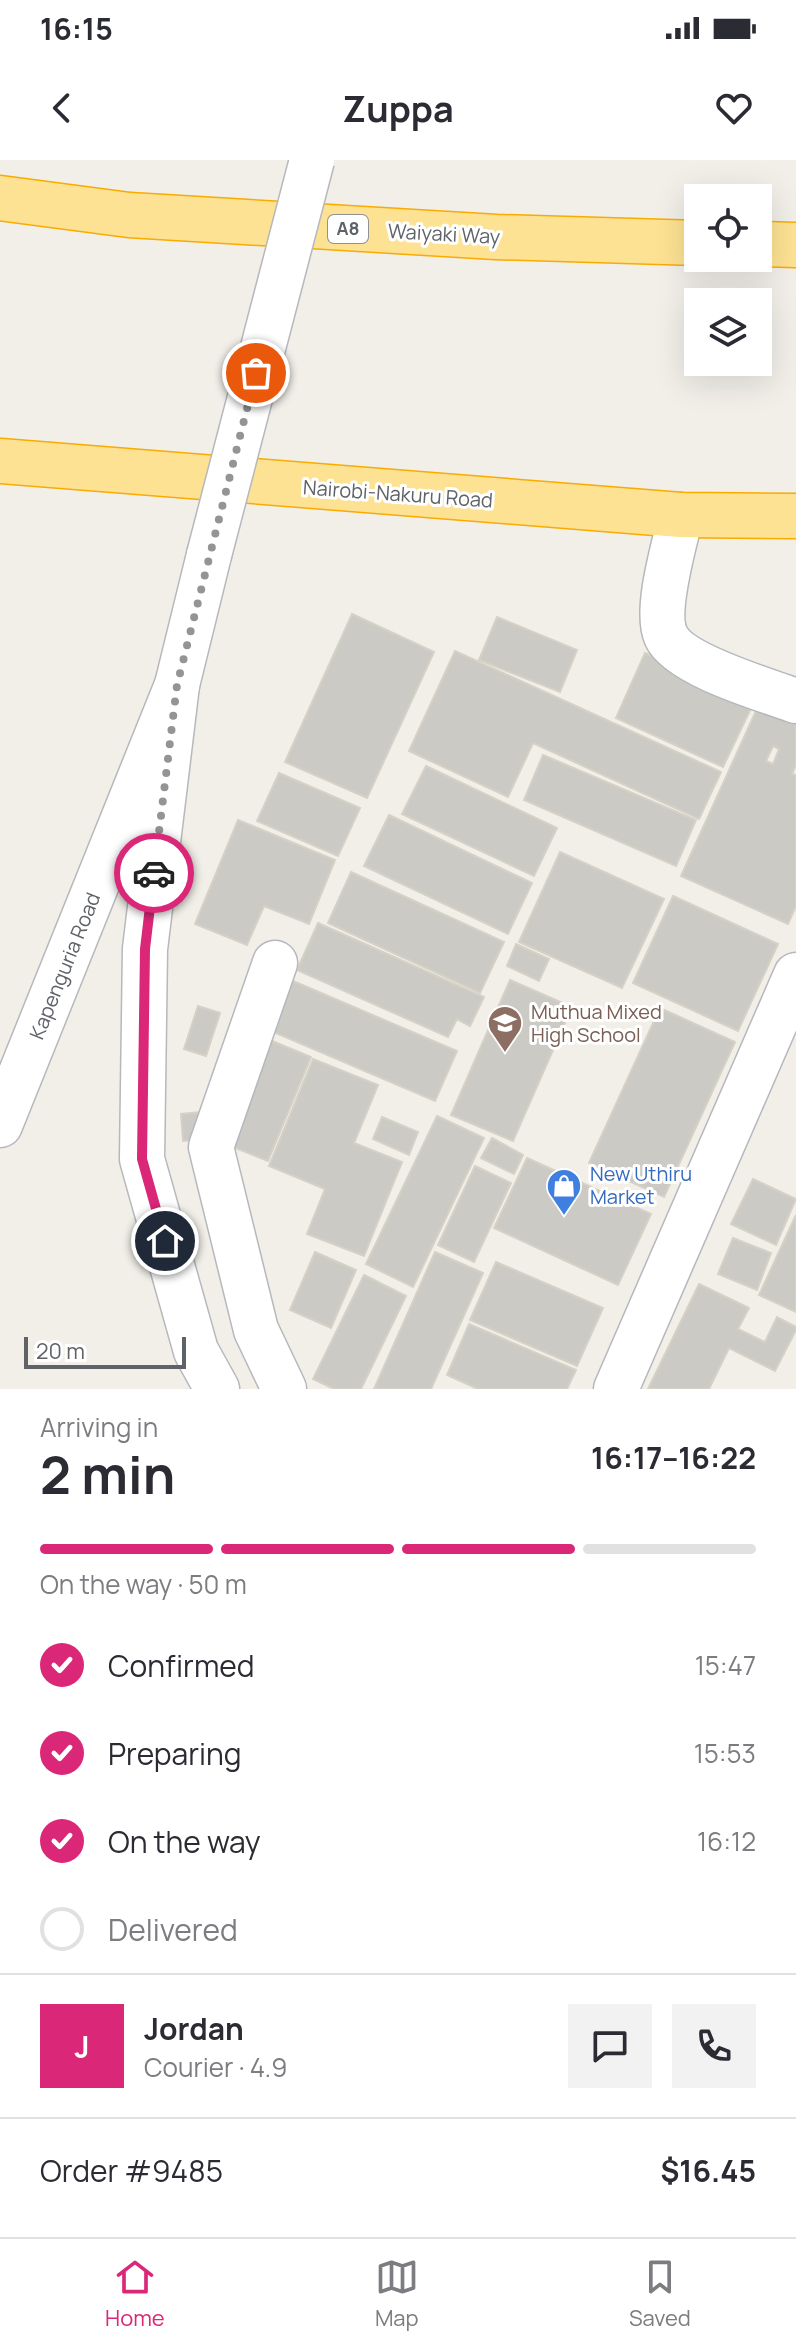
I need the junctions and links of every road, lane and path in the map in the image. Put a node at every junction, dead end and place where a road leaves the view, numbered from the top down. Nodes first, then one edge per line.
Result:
1 (312, 160) edge
2 (0, 198) edge
3 (684, 243) edge
4 (772, 244) edge
5 (796, 245) edge
6 (0, 461) edge
7 (681, 515) junction
8 (796, 516) edge
9 (796, 543) edge
10 (177, 685) junction
11 (796, 701) edge
12 (275, 963) dead end
13 (796, 975) edge
14 (0, 1125) edge
15 (217, 1389) edge
16 (284, 1389) edge
17 (616, 1389) edge

1 - 10 street, Kapenguria Road, bridge
2 - 3 highway, Waiyaki Way / A8
4 - 5 highway
6 - 7 highway, Nairobi-Nakuru Road
7 - 8 highway, Nairobi-Nakuru Road
7 - 9 highway
7 - 11 street
10 - 14 street, Kapenguria Road
10 - 15 street
12 - 16 street
13 - 17 street

